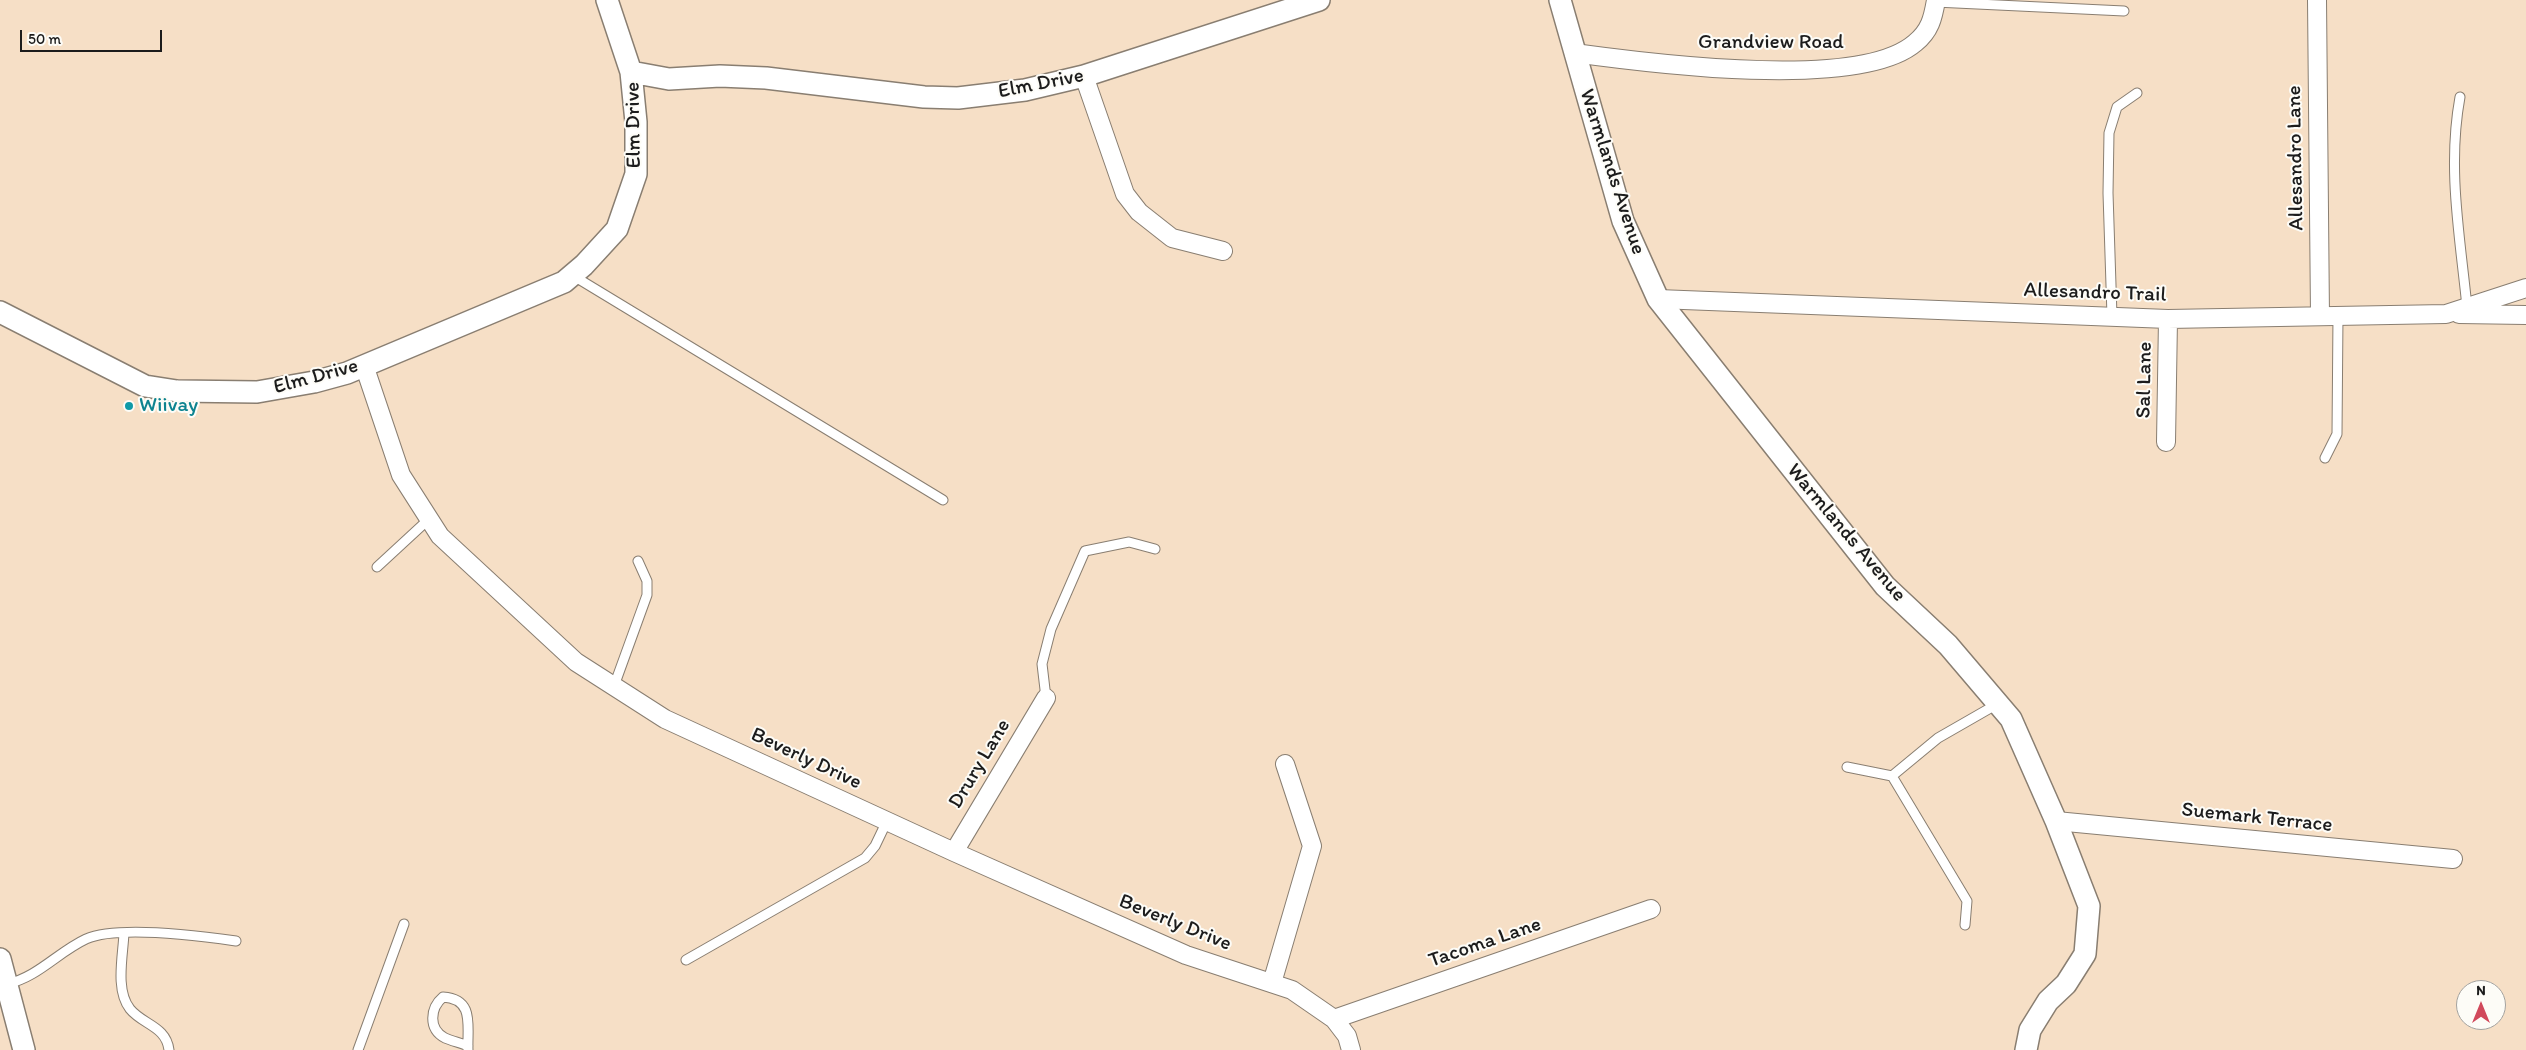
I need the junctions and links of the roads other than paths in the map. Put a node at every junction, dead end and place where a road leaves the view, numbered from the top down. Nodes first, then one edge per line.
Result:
1 (607, 0) edge
2 (1319, 0) edge
3 (1560, 0) edge
4 (2317, 0) edge
5 (1935, 1) edge
6 (2124, 11) dead end
7 (1574, 52) junction
8 (631, 72) junction
9 (1084, 76) junction
10 (2137, 92) dead end
11 (2460, 97) dead end
12 (1223, 251) dead end
13 (572, 275) junction
14 (2526, 288) edge
15 (1658, 299) junction
16 (2468, 307) junction
17 (0, 312) edge
18 (2446, 314) junction
19 (2526, 315) edge
20 (2112, 316) junction
21 (2329, 316) junction
22 (2168, 319) junction
23 (364, 365) junction
24 (2166, 442) dead end
25 (2326, 458) dead end
26 (943, 500) dead end
27 (429, 519) junction
28 (1155, 549) dead end
29 (638, 561) dead end
30 (377, 566) dead end
31 (614, 686) junction
32 (1046, 698) joint
33 (1999, 704) junction
34 (1285, 764) dead end
35 (1846, 767) dead end
36 (1892, 776) junction
37 (887, 821) junction
38 (2056, 821) junction
39 (954, 852) junction
40 (2453, 860) dead end
41 (1652, 909) dead end
42 (404, 924) dead end
43 (1965, 925) dead end
44 (124, 933) junction
45 (236, 941) dead end
46 (0, 959) edge
47 (686, 960) dead end
48 (6, 984) junction
49 (1272, 984) junction
50 (1334, 1019) junction
51 (468, 1048) edge
52 (24, 1050) edge
53 (169, 1050) edge
54 (358, 1050) edge
55 (1350, 1050) edge
56 (2026, 1050) edge

1 - 8 street
2 - 9 street, Elm Drive
3 - 7 street, Warmlands Avenue
4 - 21 street, Allesandro Lane
5 - 6 lane
5 - 7 street, Grandview Road
7 - 15 street, Warmlands Avenue
8 - 9 street, Elm Drive
8 - 13 street, Elm Drive
9 - 12 street
10 - 20 lane
11 - 16 lane
13 - 23 street, Elm Drive
13 - 26 lane
14 - 16 street, Allesandro Trail
15 - 20 street, Allesandro Trail
15 - 33 street, Warmlands Avenue
16 - 18 street, Allesandro Trail
17 - 23 street, Elm Drive
18 - 19 street
18 - 21 street, Allesandro Trail
20 - 22 street, Allesandro Trail
21 - 22 street, Allesandro Trail
21 - 25 lane
22 - 24 street, Sal Lane
23 - 27 street, Beverly Drive
27 - 30 lane
27 - 31 street, Beverly Drive
28 - 32 lane
29 - 31 lane
31 - 37 street, Beverly Drive
32 - 39 street, Drury Lane
33 - 36 lane
33 - 38 street, Warmlands Avenue
34 - 49 street
35 - 36 lane
36 - 43 lane
37 - 39 street, Beverly Drive
37 - 47 lane
38 - 40 street, Suemark Terrace
38 - 56 street, Warmlands Avenue
39 - 49 street, Beverly Drive
41 - 50 street, Tacoma Lane
42 - 54 lane
44 - 45 lane
44 - 48 lane
44 - 53 lane
46 - 48 street
48 - 52 street
49 - 50 street, Beverly Drive
50 - 55 street, Beverly Drive
51 - 51 lane

